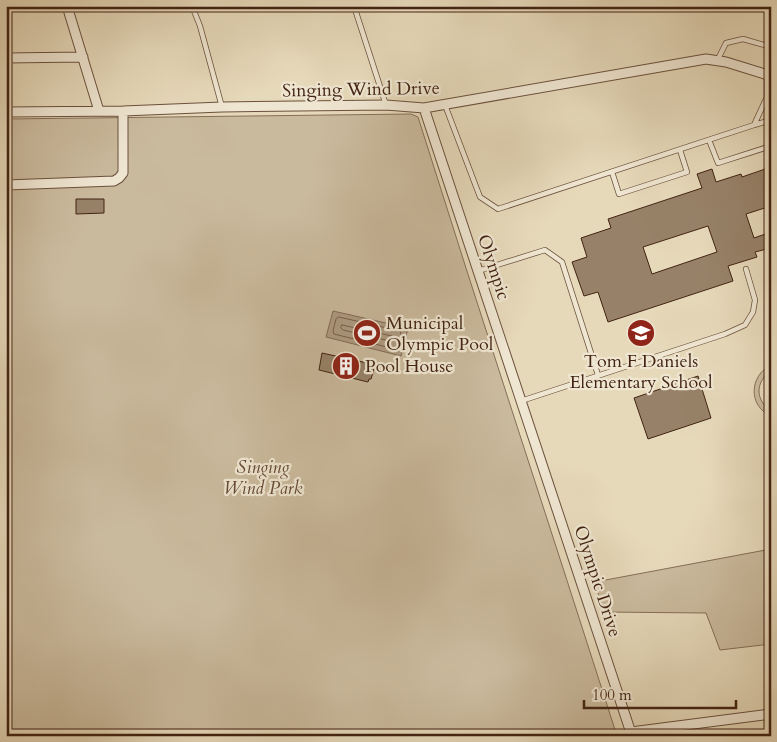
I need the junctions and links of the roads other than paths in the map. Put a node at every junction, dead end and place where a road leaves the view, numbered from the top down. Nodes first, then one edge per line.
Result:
1 (67, 6) edge
2 (192, 6) edge
3 (354, 6) edge
4 (771, 47) edge
5 (83, 57) junction
6 (6, 58) edge
7 (717, 61) junction
8 (769, 75) edge
9 (386, 105) junction
10 (445, 105) junction
11 (222, 107) junction
12 (424, 108) junction
13 (99, 111) junction
14 (122, 111) junction
15 (6, 112) edge
16 (771, 120) edge
17 (754, 125) junction
18 (709, 140) junction
19 (771, 146) edge
20 (680, 150) junction
21 (612, 172) junction
22 (6, 185) edge
23 (746, 269) dead end
24 (478, 271) junction
25 (598, 375) junction
26 (521, 400) junction
27 (532, 436) joint
28 (771, 714) edge
29 (631, 734) edge

1 - 5 street
2 - 11 lane
3 - 9 lane
4 - 7 lane
5 - 6 street
5 - 13 street
7 - 8 street, Singing Wind Drive
7 - 10 street, Singing Wind Drive
8 - 17 lane
9 - 11 street, Singing Wind Drive
9 - 12 street, Singing Wind Drive
10 - 12 street, Singing Wind Drive
10 - 21 lane
11 - 14 street, Singing Wind Drive
12 - 24 street, Olympic
13 - 14 street, Singing Wind Drive
13 - 15 street, Singing Wind Drive
14 - 22 street
16 - 17 lane
17 - 18 lane
18 - 19 lane
18 - 20 lane
20 - 21 lane
20 - 21 lane
23 - 25 lane
24 - 25 lane
24 - 26 street, Olympic
25 - 26 lane
26 - 27 street, Olympic
27 - 29 street, Olympic Drive
28 - 29 street

